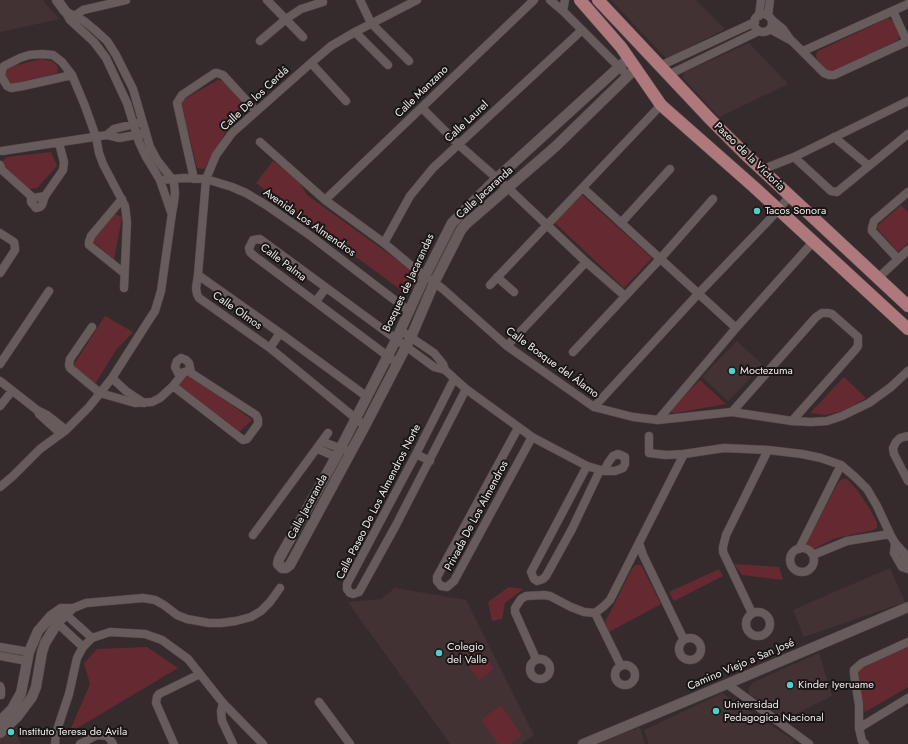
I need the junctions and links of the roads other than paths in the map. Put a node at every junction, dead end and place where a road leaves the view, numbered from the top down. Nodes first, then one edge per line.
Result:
1 (57, 0) edge
2 (126, 0) edge
3 (267, 0) edge
4 (360, 0) edge
5 (417, 0) edge
6 (534, 0) edge
7 (550, 0) edge
8 (565, 0) edge
9 (573, 0) edge
10 (580, 0) edge
11 (598, 0) edge
12 (761, 0) edge
13 (770, 0) edge
14 (323, 2) dead end
15 (908, 4) edge
16 (563, 11) junction
17 (893, 11) junction
18 (70, 16) junction
19 (770, 18) junction
20 (286, 19) junction
21 (757, 19) junction
22 (371, 23) junction
23 (770, 29) junction
24 (582, 30) junction
25 (759, 31) junction
26 (355, 32) junction
27 (303, 37) dead end
28 (613, 38) junction
29 (260, 41) dead end
30 (792, 41) junction
31 (907, 41) edge
32 (803, 51) junction
33 (629, 58) junction
34 (409, 61) dead end
35 (311, 63) junction
36 (388, 65) dead end
37 (618, 66) junction
38 (664, 70) junction
39 (631, 72) junction
40 (72, 75) junction
41 (346, 101) dead end
42 (908, 101) edge
43 (661, 105) junction
44 (422, 108) junction
45 (256, 111) junction
46 (142, 122) junction
47 (133, 124) junction
48 (145, 133) junction
49 (908, 134) edge
50 (108, 135) junction
51 (136, 135) junction
52 (543, 135) junction
53 (96, 137) junction
54 (834, 137) junction
55 (260, 142) dead end
56 (59, 143) junction
57 (459, 145) junction
58 (555, 147) junction
59 (1, 152) edge
60 (745, 154) junction
61 (794, 157) junction
62 (0, 165) edge
63 (870, 166) junction
64 (732, 167) junction
65 (670, 169) dead end
66 (761, 170) junction
67 (497, 178) junction
68 (172, 179) junction
69 (194, 179) junction
70 (206, 179) junction
71 (160, 180) junction
72 (508, 188) junction
73 (583, 188) junction
74 (908, 192) edge
75 (789, 197) junction
76 (122, 199) junction
77 (713, 199) dead end
78 (325, 200) junction
79 (778, 209) junction
80 (172, 213) junction
81 (621, 223) junction
82 (547, 224) junction
83 (0, 234) edge
84 (814, 242) junction
85 (384, 243) junction
86 (908, 250) edge
87 (660, 259) junction
88 (898, 259) junction
89 (586, 262) junction
90 (124, 272) junction
91 (0, 273) edge
92 (198, 275) junction
93 (425, 276) junction
94 (497, 277) junction
95 (878, 278) junction
96 (434, 283) junction
97 (490, 285) dead end
98 (124, 288) dead end
99 (326, 288) junction
100 (49, 291) dead end
101 (514, 292) dead end
102 (698, 294) junction
103 (625, 296) junction
104 (316, 301) junction
105 (908, 306) edge
106 (409, 311) junction
107 (92, 327) dead end
108 (736, 328) junction
109 (908, 329) edge
110 (400, 330) junction
111 (280, 333) junction
112 (410, 337) junction
113 (396, 340) junction
114 (406, 346) junction
115 (507, 346) junction
116 (270, 348) junction
117 (573, 352) dead end
118 (388, 356) junction
119 (397, 363) junction
120 (0, 364) edge
121 (445, 370) junction
122 (908, 371) edge
123 (191, 372) junction
124 (180, 377) junction
125 (112, 378) junction
126 (454, 379) junction
127 (0, 381) edge
128 (173, 386) junction
129 (466, 389) junction
130 (12, 391) junction
131 (126, 391) junction
132 (100, 393) junction
133 (366, 396) junction
134 (120, 400) junction
135 (144, 403) junction
136 (0, 406) edge
137 (594, 407) junction
138 (732, 412) junction
139 (354, 418) junction
140 (658, 420) junction
141 (792, 421) junction
142 (365, 426) junction
143 (518, 428) junction
144 (63, 432) junction
145 (328, 434) dead end
146 (649, 436) dead end
147 (908, 436) edge
148 (532, 437) junction
149 (320, 446) junction
150 (768, 450) junction
151 (338, 452) junction
152 (351, 452) junction
153 (416, 454) junction
154 (684, 454) junction
155 (430, 461) junction
156 (841, 465) junction
157 (587, 466) junction
158 (908, 482) edge
159 (0, 487) edge
160 (312, 500) junction
161 (322, 505) junction
162 (475, 508) junction
163 (489, 515) junction
164 (381, 520) junction
165 (558, 522) junction
166 (395, 528) junction
167 (572, 529) junction
168 (890, 534) junction
169 (253, 535) dead end
170 (639, 543) junction
171 (799, 549) junction
172 (813, 555) junction
173 (282, 568) joint
174 (908, 569) edge
175 (280, 588) dead end
176 (908, 607) edge
177 (66, 611) junction
178 (594, 613) junction
179 (752, 613) dead end
180 (54, 619) junction
181 (92, 638) junction
182 (684, 640) dead end
183 (908, 642) edge
184 (83, 647) junction
185 (0, 648) edge
186 (0, 656) edge
187 (28, 656) junction
188 (536, 659) dead end
189 (621, 666) dead end
190 (200, 674) junction
191 (727, 684) junction
192 (0, 686) edge
193 (1, 695) edge
194 (908, 698) edge
195 (319, 702) dead end
196 (223, 703) junction
197 (0, 721) edge
198 (858, 728) junction
199 (0, 733) edge
200 (55, 744) edge
201 (80, 744) edge
202 (113, 744) edge
203 (174, 744) edge
204 (233, 744) edge
205 (263, 744) edge
206 (350, 744) edge
207 (583, 744) edge
208 (809, 744) edge
209 (865, 744) edge

1 - 18 street
2 - 18 street
3 - 20 street
4 - 22 street
5 - 22 street, Calle De los Cerdá
6 - 44 street, Calle Manzano
7 - 16 street
8 - 16 street
9 - 28 main road
10 - 28 main road, Paseo de la Victoria
11 - 38 main road, Paseo de la Victoria
12 - 21 street
13 - 19 street
14 - 20 street
15 - 17 street
16 - 24 street
17 - 31 street
17 - 32 street
18 - 46 street
18 - 47 street
19 - 21 street
19 - 23 street
19 - 30 street
20 - 27 street
20 - 29 street
21 - 25 street
21 - 38 street
22 - 26 street, Calle De los Cerdá
22 - 34 street
23 - 25 street
23 - 30 street
24 - 37 street
24 - 57 street, Calle Laurel
25 - 38 street
26 - 35 street, Calle De los Cerdá
26 - 36 street
28 - 33 main road, Paseo de la Victoria
30 - 32 street
31 - 32 street
33 - 37 street, Bosques de Jacarandas
33 - 39 main road, Paseo de la Victoria
35 - 41 street
35 - 45 street, Calle De los Cerdá
37 - 39 street
37 - 52 street, Bosques de Jacarandas
38 - 60 main road, Paseo de la Victoria
39 - 43 main road, Paseo de la Victoria
39 - 58 street, Calle Jacaranda
40 - 40 street
40 - 53 street
42 - 54 street
43 - 64 main road, Paseo de la Victoria
43 - 73 street
44 - 57 street
44 - 78 street, Calle Manzano
45 - 69 street
45 - 70 street, Calle De los Cerdá
46 - 47 street
46 - 48 street
47 - 50 street
47 - 51 street
48 - 51 street
48 - 68 street
49 - 63 street
50 - 51 street
50 - 53 street
51 - 71 street
52 - 58 street
52 - 67 street, Bosques de Jacarandas
53 - 56 street
53 - 76 street
54 - 61 street
54 - 63 street
55 - 78 street, Calle Bosque del Álamo
56 - 59 street
56 - 62 street
57 - 67 street
57 - 85 street, Calle Laurel
58 - 72 street, Calle Jacaranda
60 - 64 main road
60 - 66 main road, Paseo de la Victoria
61 - 63 street
61 - 66 street
64 - 79 main road, Paseo de la Victoria
65 - 81 street
66 - 75 main road, Paseo de la Victoria
67 - 72 street
67 - 93 street, Bosques de Jacarandas
68 - 69 street, Avenida Los Almendros
68 - 71 street, Avenida Los Almendros
68 - 80 street
69 - 70 street, Avenida Los Almendros
70 - 92 street, Calle De los Cerdá
70 - 106 street, Avenida Los Almendros
71 - 80 street
72 - 82 street
72 - 96 street, Calle Jacaranda
73 - 81 street
73 - 82 street
74 - 88 street
75 - 79 street
75 - 95 main road, Paseo de la Victoria
76 - 90 street
76 - 90 street
77 - 87 street
78 - 85 street, Calle Bosque del Álamo
79 - 84 main road, Paseo de la Victoria
79 - 102 street
80 - 125 street
81 - 87 street
82 - 89 street
82 - 94 street
83 - 91 street
84 - 108 street
84 - 109 main road, Paseo de la Victoria
85 - 93 street, Calle Bosque del Álamo
86 - 88 street
87 - 102 street
87 - 103 street
88 - 95 street
89 - 103 street
89 - 115 street
90 - 98 street
92 - 111 street, Calle Olmos
92 - 116 street, Calle Olmos
93 - 96 street, Calle Bosque del Álamo
93 - 106 street, Bosques de Jacarandas
94 - 97 street
94 - 101 street
95 - 105 main road, Paseo de la Victoria
96 - 112 street, Calle Jacaranda
96 - 115 street, Calle Bosque del Álamo
99 - 104 street
99 - 104 street, Calle Palma
99 - 113 street, Calle Palma
100 - 120 street
102 - 108 street
102 - 137 street
103 - 117 street
104 - 118 street, Calle Palma
106 - 110 street, Bosques de Jacarandas
107 - 132 street
108 - 140 street
110 - 112 street
110 - 113 street, Bosques de Jacarandas
111 - 116 street
111 - 133 street, Calle Olmos
112 - 114 street, Calle Jacaranda
112 - 121 street
113 - 114 street, Calle Palma
113 - 118 street, Bosques de Jacarandas
114 - 119 street, Calle Jacaranda
114 - 121 street, Calle Palma
115 - 137 street, Calle Bosque del Álamo
116 - 139 street, Calle Olmos
118 - 119 street, Calle Palma
118 - 133 street, Bosques de Jacarandas
119 - 142 street, Calle Jacaranda
121 - 126 street
122 - 141 street, Calle Bosque del Álamo
123 - 124 street
123 - 124 street
123 - 128 street
124 - 128 street
125 - 131 street
125 - 132 street
126 - 129 street
126 - 153 street, Calle Paseo De Los Almendros Norte
127 - 130 street
128 - 135 street
129 - 143 street
129 - 155 street, Calle Paseo De Los Almendros Norte
130 - 136 street
130 - 144 street
131 - 134 street
131 - 135 street
132 - 134 street
132 - 144 street
133 - 139 street, Bosques de Jacarandas
134 - 135 street
137 - 140 street, Calle Bosque del Álamo
138 - 140 street, Calle Bosque del Álamo
138 - 141 street, Calle Bosque del Álamo
138 - 141 street
139 - 142 street, Calle Olmos
139 - 151 street, Bosques de Jacarandas
142 - 152 street, Calle Jacaranda
143 - 148 street
143 - 162 street, Privada De Los Almendros
144 - 159 street
145 - 149 street, Calle Jacaranda
146 - 154 street
147 - 158 street
148 - 157 street
148 - 163 street, Privada De Los Almendros
149 - 151 street
149 - 169 street, Calle Jacaranda
150 - 154 street
150 - 156 street
150 - 179 street
151 - 152 street
151 - 160 street, Bosques de Jacarandas
152 - 161 street, Calle Jacaranda
153 - 155 street
153 - 164 street, Calle Paseo De Los Almendros Norte
154 - 170 street
155 - 166 street, Calle Paseo De Los Almendros Norte
156 - 168 street
156 - 171 street
157 - 165 street
157 - 167 street
160 - 161 street
160 - 173 street, Bosques de Jacarandas
161 - 173 street, Calle Jacaranda
162 - 163 street
162 - 163 street, Privada De Los Almendros
164 - 166 street
164 - 166 street, Calle Paseo De Los Almendros Norte
165 - 167 street
165 - 167 street
168 - 172 street
168 - 174 street
170 - 178 street
170 - 182 street
171 - 172 street
171 - 172 street
175 - 177 street
176 - 191 street, Camino Viejo a San José
177 - 180 street
177 - 181 street
178 - 188 street
178 - 189 street
180 - 184 street
180 - 187 street
180 - 199 street
181 - 184 street
181 - 190 street
183 - 198 street
184 - 200 street
185 - 187 street
186 - 187 street
187 - 197 street
190 - 196 street
190 - 203 street
191 - 207 street, Camino Viejo a San José
191 - 208 street
192 - 193 street
194 - 198 street
195 - 206 street
196 - 204 street
196 - 205 street
198 - 209 street
201 - 202 street

